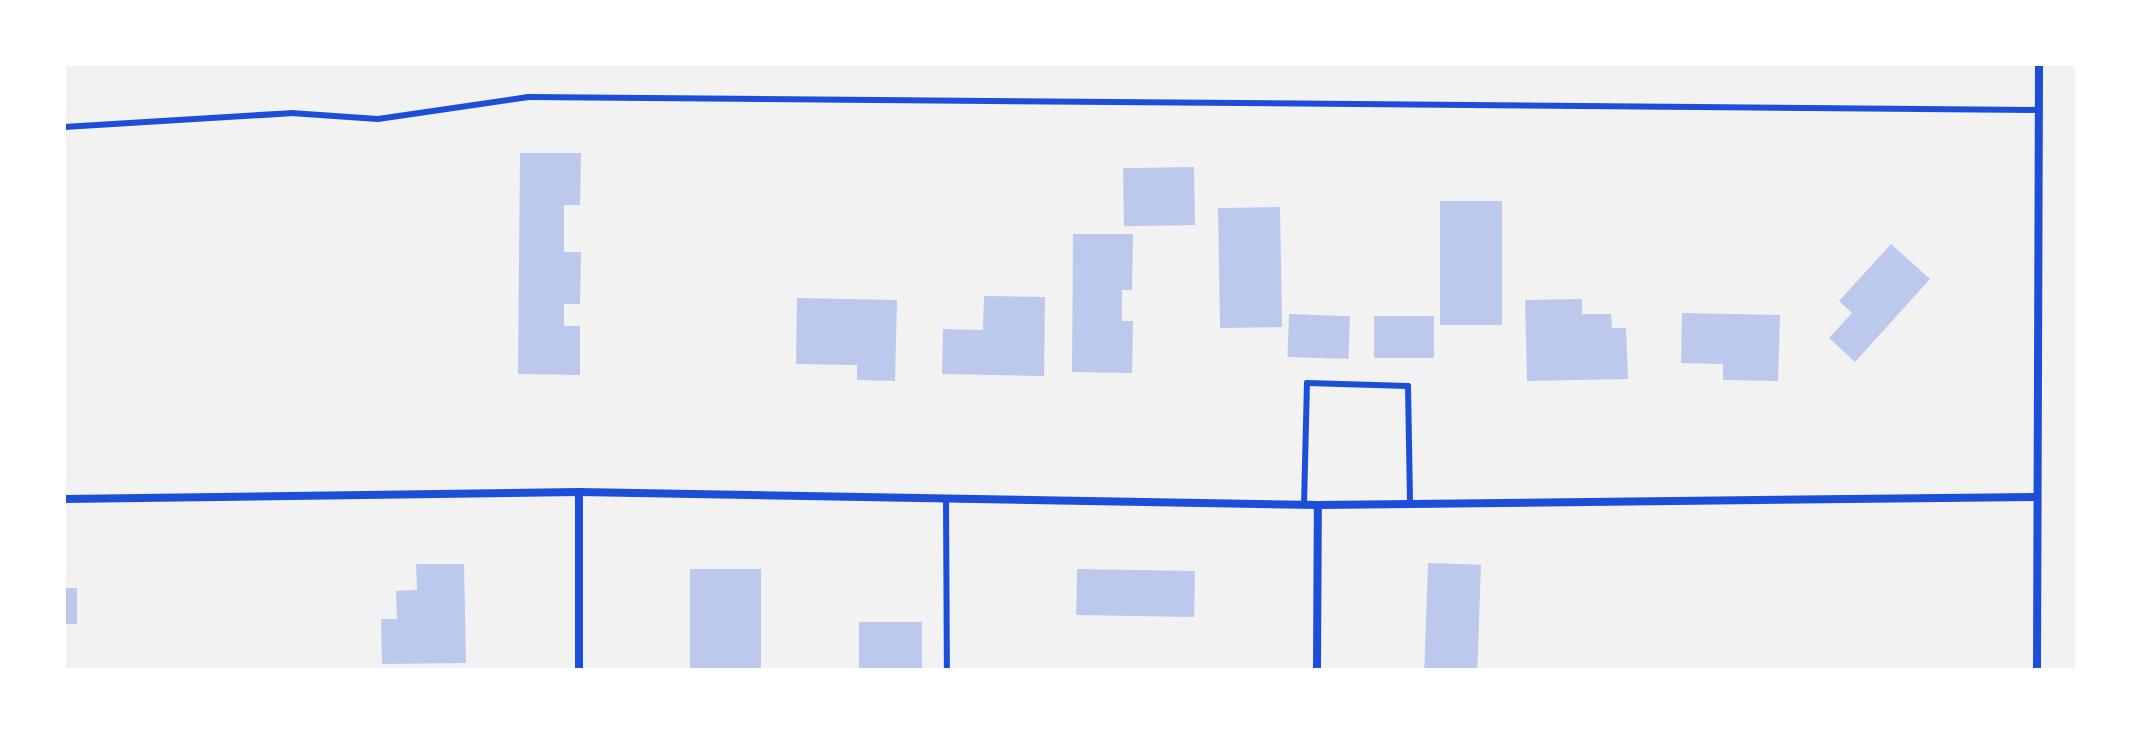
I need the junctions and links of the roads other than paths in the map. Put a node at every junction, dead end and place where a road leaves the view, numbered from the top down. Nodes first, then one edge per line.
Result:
1 (2039, 64) edge
2 (2036, 110) junction
3 (64, 127) edge
4 (579, 492) junction
5 (2035, 497) junction
6 (946, 498) junction
7 (64, 499) edge
8 (1410, 504) junction
9 (1304, 505) junction
10 (1318, 505) junction
11 (579, 670) edge
12 (947, 670) edge
13 (1317, 670) edge
14 (2037, 670) edge

1 - 2 street
2 - 3 lane
2 - 5 street
4 - 6 street
4 - 7 street
4 - 11 street
5 - 8 street
5 - 14 street
6 - 9 street
6 - 12 lane
8 - 9 lane
8 - 10 street
9 - 10 street
10 - 13 street

